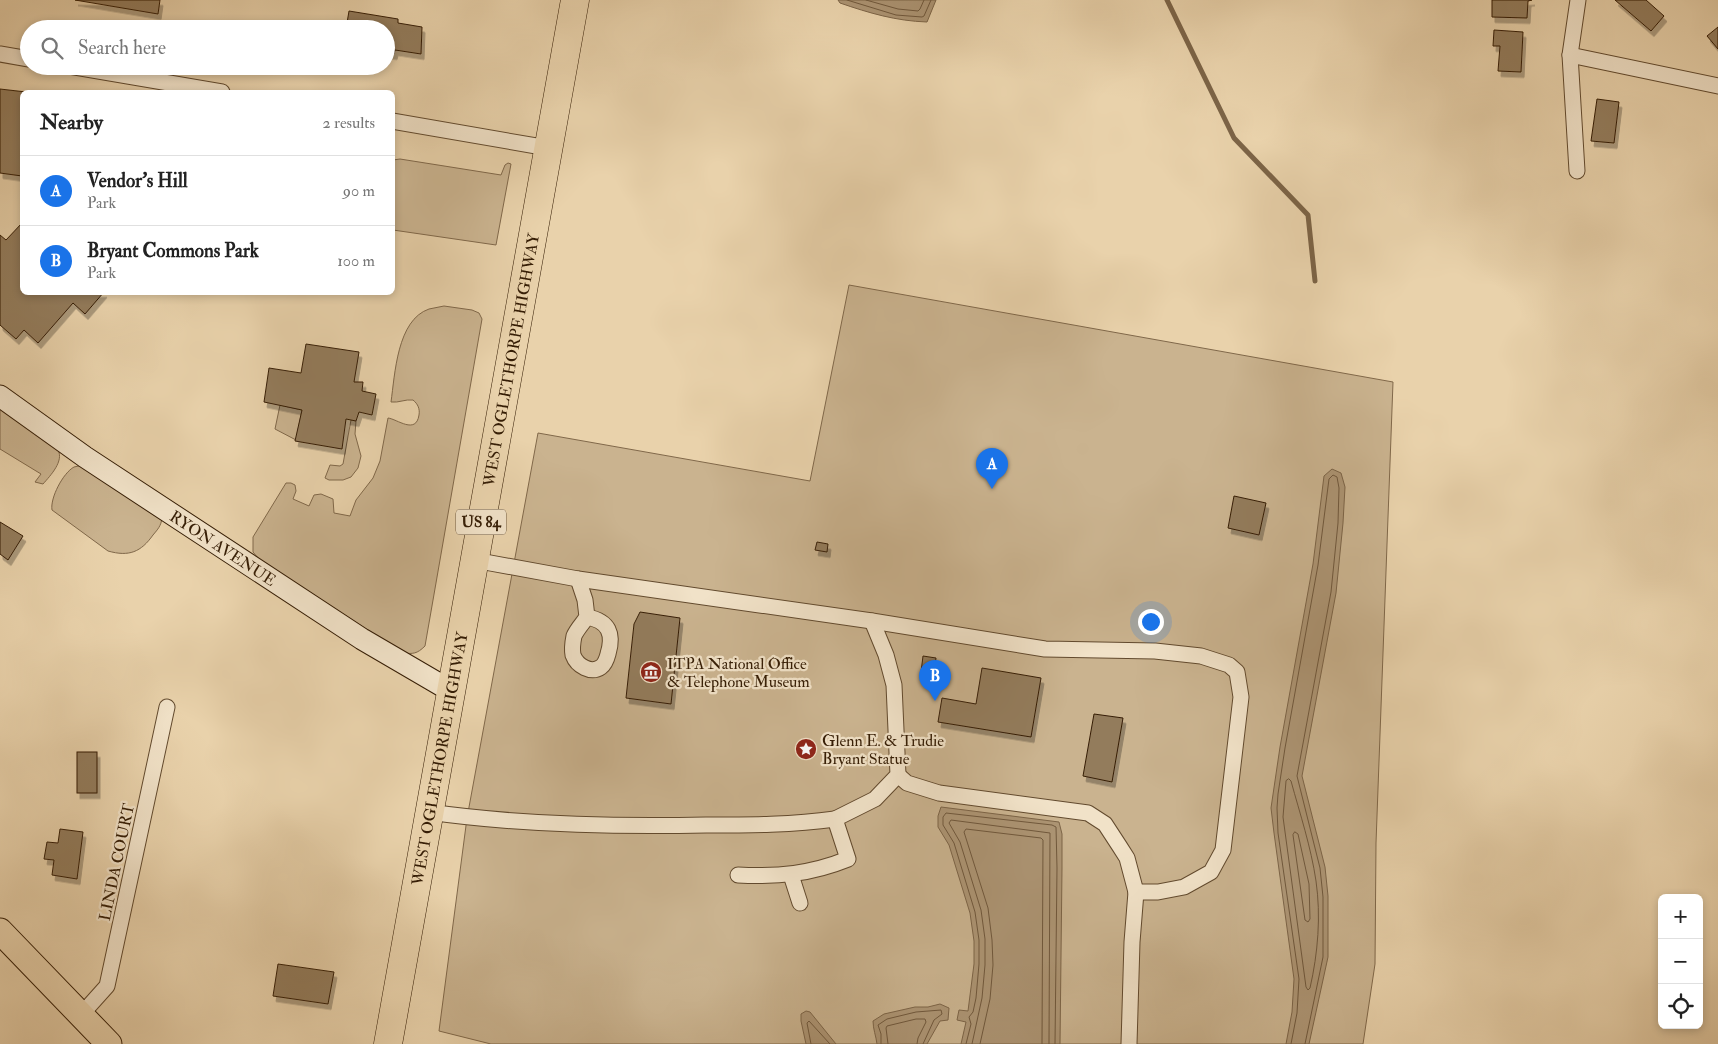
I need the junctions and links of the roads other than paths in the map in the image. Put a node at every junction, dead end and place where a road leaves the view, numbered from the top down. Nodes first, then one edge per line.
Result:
1 (575, 0) edge
2 (1578, 0) edge
3 (0, 54) edge
4 (1570, 55) junction
5 (20, 57) edge
6 (122, 75) edge
7 (1718, 86) edge
8 (210, 90) edge
9 (395, 122) edge
10 (548, 148) junction
11 (1577, 171) dead end
12 (0, 396) edge
13 (474, 560) junction
14 (578, 579) junction
15 (588, 617) dead end
16 (872, 621) junction
17 (451, 691) junction
18 (167, 707) dead end
19 (898, 775) junction
20 (429, 812) junction
21 (835, 819) junction
22 (738, 875) dead end
23 (791, 875) junction
24 (1136, 892) junction
25 (800, 903) dead end
26 (0, 931) edge
27 (81, 1015) junction
28 (110, 1044) edge
29 (388, 1044) edge
30 (1128, 1044) edge

1 - 10 highway, WEST OGLETHORPE HIGHWAY / US 84
2 - 4 street
3 - 5 street
4 - 7 street
4 - 11 street
6 - 8 street
9 - 10 street
10 - 13 highway, WEST OGLETHORPE HIGHWAY / US 84
12 - 17 street, RYON AVENUE
13 - 14 street
13 - 17 highway, WEST OGLETHORPE HIGHWAY / US 84
14 - 15 street
14 - 16 street
16 - 19 street
16 - 24 street
17 - 20 highway, WEST OGLETHORPE HIGHWAY / US 84
18 - 27 street, LINDA COURT
19 - 21 street
19 - 24 street
20 - 21 street
20 - 29 highway, WEST OGLETHORPE HIGHWAY / US 84
21 - 23 street
22 - 23 street
23 - 25 street
24 - 30 street
26 - 27 main road
27 - 28 main road

